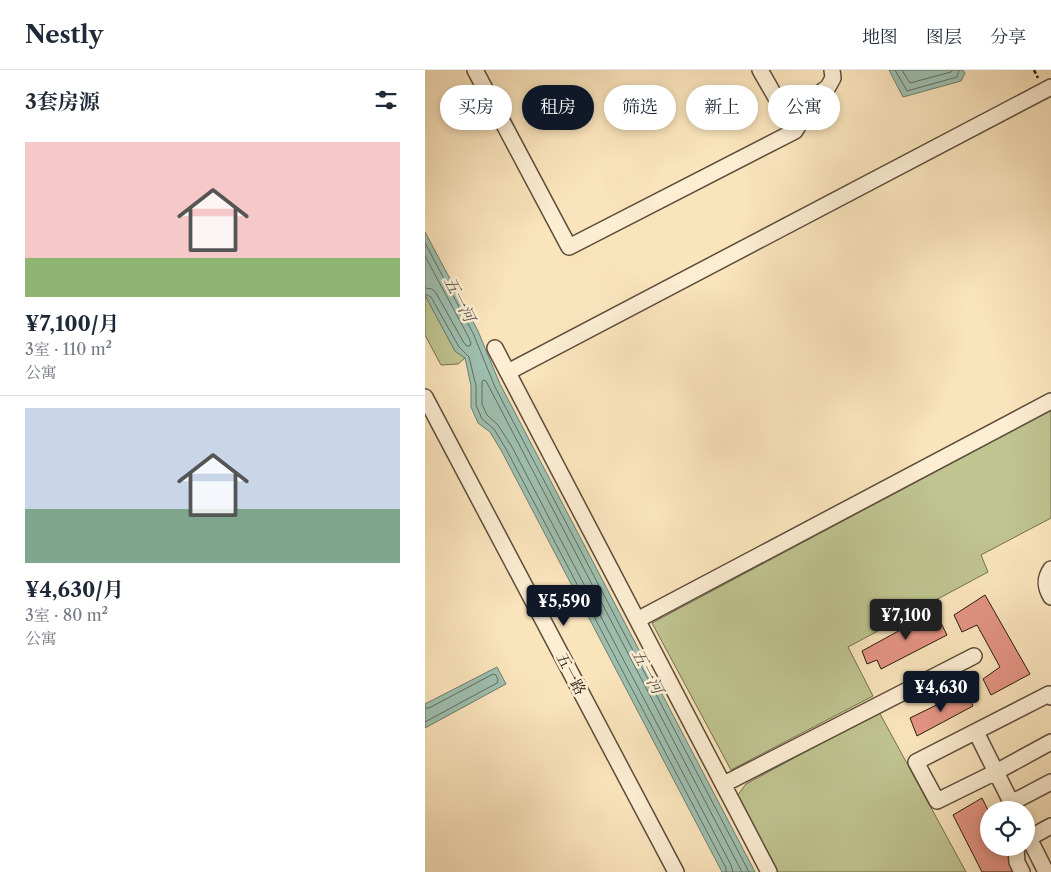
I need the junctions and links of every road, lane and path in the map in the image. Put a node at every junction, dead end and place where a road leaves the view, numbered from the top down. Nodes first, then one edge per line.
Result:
1 (475, 70) edge
2 (761, 70) edge
3 (833, 70) edge
4 (770, 85) edge
5 (829, 85) edge
6 (1051, 87) edge
7 (795, 130) edge
8 (495, 348) dead end
9 (508, 372) junction
10 (425, 397) edge
11 (1051, 400) edge
12 (1051, 569) edge
13 (1051, 597) edge
14 (639, 619) junction
15 (974, 656) dead end
16 (1051, 697) edge
17 (976, 732) junction
18 (1051, 742) edge
19 (996, 772) junction
20 (1051, 782) edge
21 (724, 784) junction
22 (1010, 801) edge
23 (1021, 801) edge
24 (1051, 826) edge
25 (1035, 832) edge
26 (1035, 849) edge
27 (1017, 856) edge
28 (676, 872) edge
29 (769, 872) edge
30 (1022, 872) edge
31 (1047, 872) edge

1 - 7 street
2 - 4 street
3 - 5 street
6 - 9 street
8 - 9 street
9 - 14 street
10 - 28 street, 五一路
11 - 14 street
12 - 13 street
14 - 21 street
15 - 21 street
16 - 17 street
17 - 19 street
17 - 19 street
18 - 19 street
19 - 22 street
20 - 23 street
21 - 29 street
24 - 25 street
26 - 31 street
27 - 30 street

